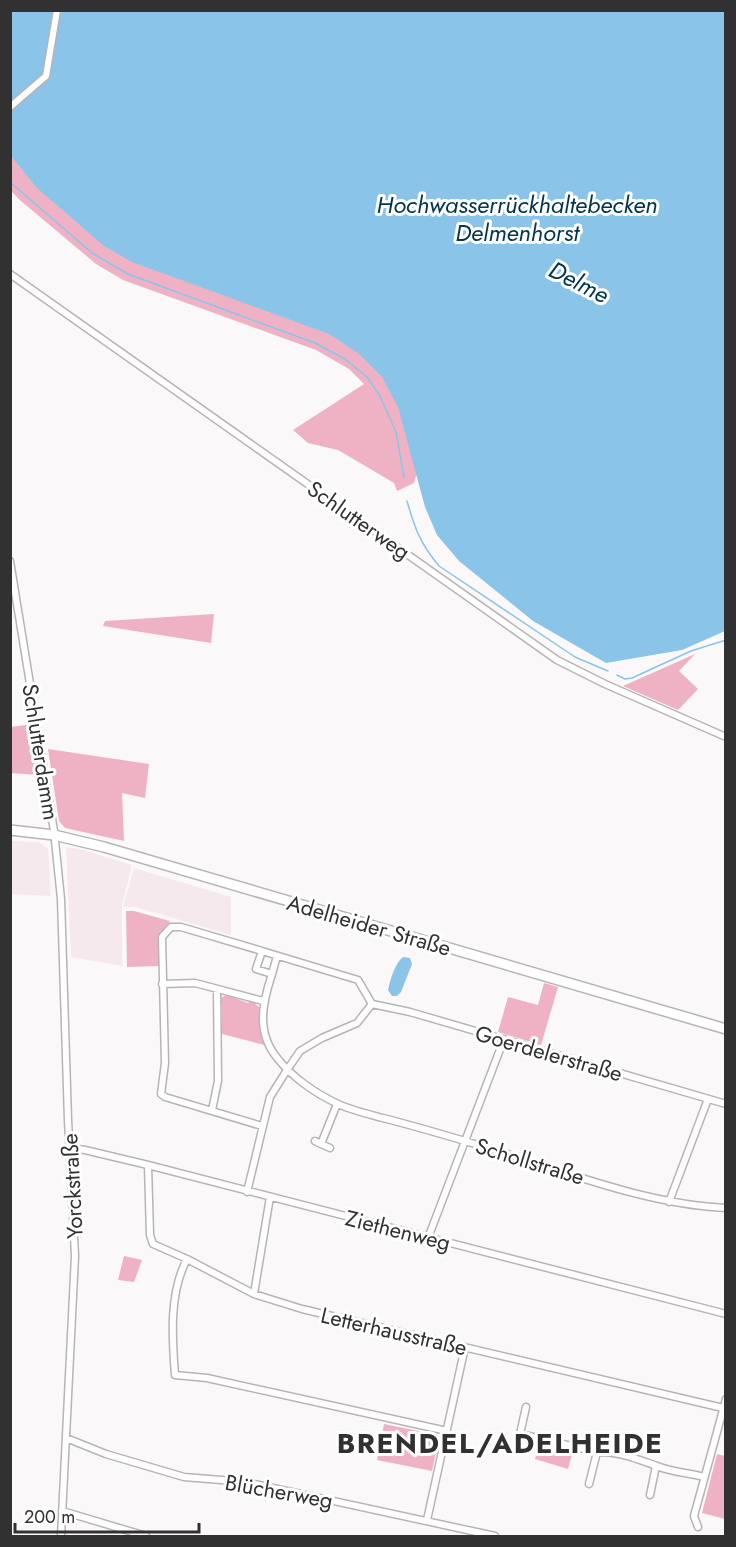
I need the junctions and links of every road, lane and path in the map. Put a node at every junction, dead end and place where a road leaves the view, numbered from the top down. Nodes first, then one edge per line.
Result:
1 (57, 10) edge
2 (10, 107) edge
3 (10, 274) edge
4 (10, 561) edge
5 (726, 737) edge
6 (10, 830) edge
7 (54, 835) junction
8 (262, 951) junction
9 (277, 956) junction
10 (272, 974) junction
11 (162, 984) junction
12 (218, 990) junction
13 (263, 1001) junction
14 (372, 1004) junction
15 (726, 1029) edge
16 (504, 1039) junction
17 (287, 1070) junction
18 (708, 1099) junction
19 (337, 1104) junction
20 (726, 1104) edge
21 (212, 1110) junction
22 (262, 1126) junction
23 (464, 1140) junction
24 (71, 1148) junction
25 (330, 1148) dead end
26 (148, 1165) junction
27 (247, 1192) junction
28 (270, 1197) junction
29 (669, 1202) junction
30 (726, 1208) edge
31 (428, 1238) junction
32 (187, 1259) junction
33 (254, 1294) junction
34 (726, 1314) edge
35 (465, 1347) junction
36 (726, 1399) edge
37 (526, 1407) dead end
38 (723, 1408) junction
39 (447, 1431) junction
40 (66, 1438) junction
41 (597, 1452) junction
42 (656, 1466) junction
43 (704, 1477) junction
44 (589, 1484) dead end
45 (650, 1495) dead end
46 (62, 1511) junction
47 (427, 1520) junction
48 (698, 1527) dead end
49 (61, 1536) edge
50 (146, 1536) edge
51 (495, 1536) edge

1 - 2 street
3 - 5 street, Schlutterweg
4 - 7 street, Schlutterdamm
6 - 7 main road, Adelheider Straße
7 - 15 main road, Adelheider Straße
7 - 24 street, Yorckstraße
8 - 9 street
8 - 10 street
8 - 11 street
9 - 10 street
9 - 14 street
10 - 13 street
11 - 12 street
11 - 21 street
12 - 13 street
12 - 21 street
13 - 17 street, Schollstraße
14 - 16 street, Goerdelerstraße
14 - 17 street
16 - 18 street, Goerdelerstraße
16 - 23 street
17 - 19 street, Schollstraße
17 - 22 street
18 - 20 street, Goerdelerstraße
18 - 29 street
19 - 23 street, Schollstraße
19 - 25 street
21 - 22 street
22 - 27 street
23 - 29 street, Schollstraße
23 - 31 street
24 - 26 street, Ziethenweg
24 - 40 street, Yorckstraße
26 - 27 street, Ziethenweg
26 - 32 street, Letterhausstraße
27 - 28 street, Ziethenweg
28 - 31 street, Ziethenweg
28 - 33 street
29 - 30 street, Schollstraße
31 - 34 street, Ziethenweg
32 - 33 street, Letterhausstraße
32 - 39 street
33 - 35 street, Letterhausstraße
35 - 38 street, Letterhausstraße
35 - 39 street
36 - 38 street
37 - 41 street
38 - 43 street
39 - 47 street
40 - 46 street, Yorckstraße
40 - 47 street, Blücherweg
41 - 42 street
41 - 44 street
42 - 43 street
42 - 45 street
43 - 48 street
46 - 49 street, Yorckstraße
46 - 50 street
47 - 51 street, Blücherweg

